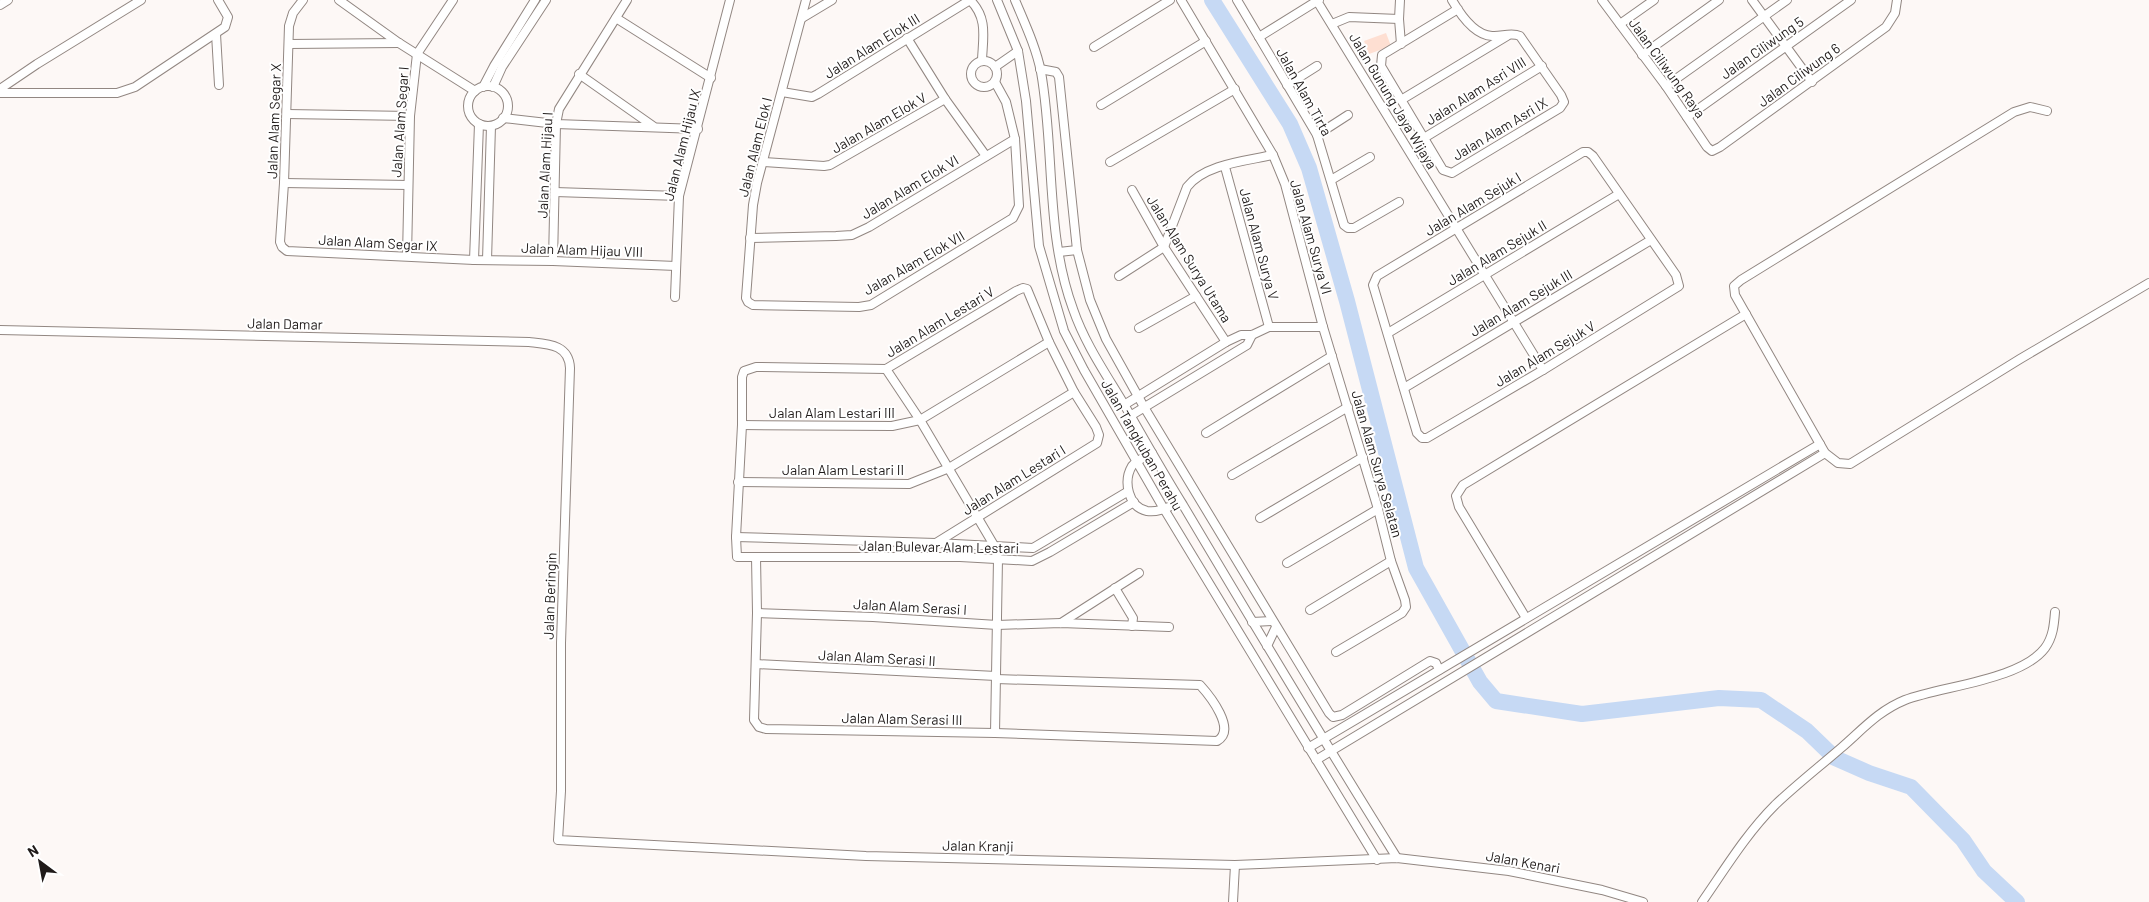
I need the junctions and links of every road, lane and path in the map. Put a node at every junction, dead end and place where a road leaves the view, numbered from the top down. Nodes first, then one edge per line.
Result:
1 (8, 0) edge
2 (141, 0) edge
3 (218, 0) edge
4 (303, 0) edge
5 (339, 0) edge
6 (453, 0) edge
7 (536, 0) edge
8 (546, 0) edge
9 (627, 0) edge
10 (721, 0) edge
11 (806, 0) edge
12 (832, 0) edge
13 (970, 0) edge
14 (997, 0) edge
15 (1015, 0) edge
16 (1170, 0) edge
17 (1181, 0) edge
18 (1237, 0) edge
19 (1400, 0) edge
20 (1452, 0) edge
21 (1602, 0) edge
22 (1654, 0) edge
23 (1719, 0) edge
24 (1752, 0) edge
25 (1787, 0) edge
26 (1851, 0) edge
27 (1897, 0) edge
28 (1318, 1) edge
29 (729, 3) edge
30 (0, 5) edge
31 (1458, 9) junction
32 (1764, 16) junction
33 (616, 18) junction
34 (802, 18) junction
35 (1399, 19) junction
36 (1332, 24) junction
37 (1620, 24) junction
38 (216, 34) junction
39 (1509, 35) junction
40 (1260, 37) junction
41 (907, 38) junction
42 (1206, 41) junction
43 (399, 43) junction
44 (289, 44) junction
45 (1401, 44) junction
46 (1786, 46) junction
47 (1094, 47) dead end
48 (1018, 50) junction
49 (417, 54) junction
50 (1642, 55) junction
51 (982, 60) junction
52 (1317, 66) dead end
53 (1542, 66) junction
54 (995, 67) junction
55 (1040, 69) junction
56 (579, 74) junction
57 (711, 78) junction
58 (994, 82) junction
59 (1812, 82) junction
60 (219, 85) dead end
61 (1287, 85) junction
62 (1666, 86) junction
63 (494, 87) junction
64 (0, 89) edge
65 (479, 89) junction
66 (1235, 89) junction
67 (782, 92) junction
68 (0, 94) edge
69 (945, 99) junction
70 (1401, 100) junction
71 (1101, 105) dead end
72 (2048, 111) dead end
73 (287, 114) junction
74 (1348, 115) dead end
75 (410, 116) junction
76 (1687, 117) junction
77 (503, 118) junction
78 (479, 124) junction
79 (556, 124) junction
80 (491, 126) junction
81 (654, 126) junction
82 (698, 129) junction
83 (1316, 135) junction
84 (1424, 138) junction
85 (1015, 139) junction
86 (1712, 151) joint
87 (1273, 155) junction
88 (986, 156) junction
89 (1370, 157) dead end
90 (764, 162) junction
91 (1110, 162) dead end
92 (1225, 167) junction
93 (1049, 176) junction
94 (1032, 179) junction
95 (1331, 180) junction
96 (284, 183) junction
97 (408, 185) junction
98 (1132, 190) dead end
99 (555, 192) junction
100 (1619, 194) junction
101 (679, 196) junction
102 (1399, 202) dead end
103 (1456, 230) junction
104 (750, 238) junction
105 (1651, 240) junction
106 (282, 247) joint
107 (1164, 247) junction
108 (1078, 250) junction
109 (1059, 252) junction
110 (406, 256) junction
111 (474, 260) junction
112 (487, 260) junction
113 (553, 261) junction
114 (676, 266) junction
115 (1484, 275) junction
116 (1119, 276) dead end
117 (2149, 283) edge
118 (1196, 296) junction
119 (675, 298) dead end
120 (748, 302) joint
121 (1746, 314) junction
122 (1513, 322) junction
123 (1269, 327) junction
124 (1323, 327) junction
125 (1139, 328) dead end
126 (0, 330) edge
127 (1388, 333) junction
128 (1252, 335) junction
129 (1049, 342) junction
130 (1226, 342) junction
131 (566, 353) joint
132 (1332, 356) junction
133 (886, 370) junction
134 (1543, 370) junction
135 (1174, 375) junction
136 (1180, 386) junction
137 (1404, 388) junction
138 (1074, 392) junction
139 (1138, 396) junction
140 (1124, 405) junction
141 (1348, 407) junction
142 (1144, 408) junction
143 (1130, 416) junction
144 (920, 420) junction
145 (742, 425) junction
146 (1206, 433) dead end
147 (1820, 444) junction
148 (1152, 453) junction
149 (1825, 453) junction
150 (1362, 457) junction
151 (1137, 461) junction
152 (949, 468) junction
153 (1232, 475) dead end
154 (738, 482) junction
155 (1124, 494) junction
156 (1180, 502) junction
157 (1130, 505) junction
158 (1164, 509) junction
159 (1378, 509) junction
160 (977, 517) junction
161 (1260, 518) dead end
162 (736, 537) junction
163 (936, 543) junction
164 (995, 547) junction
165 (756, 557) junction
166 (998, 559) junction
167 (1390, 561) junction
168 (1287, 563) dead end
169 (1138, 573) dead end
170 (1115, 588) junction
171 (1310, 610) dead end
172 (2055, 612) dead end
173 (757, 613) junction
174 (1526, 618) junction
175 (1252, 622) junction
176 (1061, 623) junction
177 (1274, 624) junction
178 (997, 625) junction
179 (1132, 626) junction
180 (1169, 627) dead end
181 (1267, 646) junction
182 (1336, 652) dead end
183 (756, 664) junction
184 (1440, 670) junction
185 (996, 678) junction
186 (995, 733) junction
187 (1323, 739) junction
188 (1217, 741) joint
189 (1308, 748) junction
190 (1331, 751) junction
191 (1316, 760) junction
192 (558, 840) joint
193 (1397, 858) junction
194 (1377, 860) junction
195 (1235, 865) junction
196 (1233, 902) edge
197 (1643, 902) edge
198 (1702, 902) edge

1 - 30 street
2 - 64 street
3 - 38 street
4 - 44 street, Jalan Alam Segar X
5 - 43 street
6 - 49 street, Jalan Alam Segar I
7 - 65 street
8 - 63 street
9 - 33 street, Jalan Alam Hijau I
10 - 29 street
11 - 34 street, Jalan Alam Elok I
12 - 34 street
13 - 41 street, Jalan Alam Elok III
13 - 51 street
14 - 48 street, Jalan Tangkuban Perahu
15 - 55 street, Jalan Tangkuban Perahu
16 - 47 street
17 - 42 street, Jalan Alam Surya VI
18 - 40 street, Jalan Alam Tirta
19 - 35 street
20 - 31 street
21 - 37 street, Jalan Ciliwung Raya
22 - 37 street
23 - 50 street
24 - 32 street
25 - 32 street
26 - 46 street, Jalan Ciliwung 5
27 - 59 street, Jalan Ciliwung 6
28 - 36 street, Jalan Gunung Jaya Wijaya
28 - 40 street
29 - 57 street, Jalan Alam Hijau IX
31 - 39 street
31 - 45 street
32 - 46 street
32 - 62 street
33 - 56 street, Jalan Alam Hijau I
33 - 57 street
34 - 67 street, Jalan Alam Elok I
35 - 36 street
35 - 45 street
36 - 103 street, Jalan Gunung Jaya Wijaya
37 - 50 street, Jalan Ciliwung Raya
38 - 60 street
38 - 68 street
39 - 53 street
39 - 70 street
40 - 61 street, Jalan Alam Tirta
41 - 67 street, Jalan Alam Elok III
41 - 69 street
42 - 66 street, Jalan Alam Surya VI
42 - 71 street
43 - 44 street
43 - 49 street
44 - 73 street, Jalan Alam Segar X
45 - 70 street
46 - 59 street
46 - 76 street, Jalan Ciliwung 5
48 - 54 street
48 - 94 street, Jalan Tangkuban Perahu
49 - 65 street
49 - 75 street, Jalan Alam Segar I
50 - 62 street, Jalan Ciliwung Raya
51 - 54 street
51 - 58 street
52 - 61 street
53 - 84 street, Jalan Alam Asri VIII
53 - 84 street, Jalan Alam Asri IX
54 - 58 street
55 - 93 street, Jalan Tangkuban Perahu
55 - 108 street
56 - 79 street, Jalan Alam Hijau I
56 - 81 street
57 - 82 street, Jalan Alam Hijau IX
58 - 85 street
59 - 86 street, Jalan Ciliwung 6
61 - 83 street, Jalan Alam Tirta
62 - 76 street, Jalan Ciliwung Raya
63 - 65 street
63 - 77 street
65 - 78 street
66 - 87 street, Jalan Alam Surya VI
66 - 91 street
67 - 90 street, Jalan Alam Elok I
69 - 88 street
69 - 90 street, Jalan Alam Elok V
70 - 84 street
72 - 121 street
73 - 75 street
73 - 96 street, Jalan Alam Segar X
74 - 83 street
75 - 97 street, Jalan Alam Segar I
76 - 86 street, Jalan Ciliwung Raya
77 - 79 street
77 - 80 street
78 - 80 street
78 - 111 street
79 - 81 street
79 - 99 street, Jalan Alam Hijau I
80 - 112 street
81 - 82 street
82 - 101 street, Jalan Alam Hijau IX
83 - 95 street, Jalan Alam Tirta
85 - 88 street, Jalan Alam Elok VI
85 - 120 street, Jalan Alam Elok VII
87 - 92 street
87 - 124 street, Jalan Alam Surya VI
88 - 104 street, Jalan Alam Elok VI
89 - 95 street
90 - 104 street, Jalan Alam Elok I
92 - 107 street
92 - 123 street, Jalan Alam Surya V
93 - 94 street
93 - 109 street, Jalan Tangkuban Perahu
94 - 151 street, Jalan Tangkuban Perahu
95 - 102 street, Jalan Alam Tirta
96 - 97 street
96 - 106 street, Jalan Alam Segar X
97 - 110 street, Jalan Alam Segar I
98 - 107 street, Jalan Alam Surya Utama
99 - 101 street
99 - 113 street, Jalan Alam Hijau I
100 - 103 street, Jalan Alam Sejuk I
100 - 105 street
100 - 115 street, Jalan Alam Sejuk II
101 - 114 street, Jalan Alam Hijau IX
103 - 115 street, Jalan Gunung Jaya Wijaya
103 - 127 street, Jalan Alam Sejuk I
104 - 120 street, Jalan Alam Elok I
105 - 122 street, Jalan Alam Sejuk III
105 - 134 street, Jalan Alam Sejuk V
106 - 110 street, Jalan Alam Segar IX
107 - 116 street
107 - 118 street, Jalan Alam Surya Utama
108 - 109 street
108 - 139 street
109 - 140 street, Jalan Tangkuban Perahu
110 - 111 street, Jalan Alam Segar IX
111 - 112 street, Jalan Alam Segar IX
112 - 113 street, Jalan Alam Hijau VIII
113 - 114 street, Jalan Alam Hijau VIII
114 - 119 street, Jalan Alam Hijau IX
115 - 122 street, Jalan Gunung Jaya Wijaya
115 - 127 street, Jalan Alam Sejuk II
117 - 149 street
118 - 125 street
118 - 130 street, Jalan Alam Surya Utama
121 - 147 street
121 - 174 street
122 - 134 street, Jalan Gunung Jaya Wijaya
122 - 137 street, Jalan Alam Sejuk III
123 - 124 street
123 - 128 street
124 - 132 street, Jalan Alam Surya Selatan
126 - 131 street, Jalan Damar
127 - 137 street
128 - 130 street
128 - 136 street
129 - 133 street, Jalan Alam Lestari V
129 - 138 street
129 - 144 street, Jalan Alam Lestari III
130 - 135 street
131 - 192 street, Jalan Beringin
132 - 141 street, Jalan Alam Surya Selatan
132 - 146 street
133 - 144 street
133 - 145 street, Jalan Alam Lestari V
134 - 137 street, Jalan Alam Sejuk V
135 - 136 street
135 - 139 street
136 - 142 street
138 - 152 street, Jalan Alam Lestari II
138 - 160 street, Jalan Alam Lestari I
139 - 140 street
139 - 142 street
140 - 143 street, Jalan Tangkuban Perahu
141 - 150 street, Jalan Alam Surya Selatan
141 - 153 street
142 - 143 street
142 - 177 street
143 - 148 street, Jalan Tangkuban Perahu
144 - 145 street, Jalan Alam Lestari III
144 - 152 street
145 - 154 street
147 - 149 street
147 - 174 street
148 - 151 street
148 - 156 street, Jalan Tangkuban Perahu
149 - 190 street
150 - 159 street, Jalan Alam Surya Selatan
150 - 161 street
151 - 155 street
151 - 158 street, Jalan Tangkuban Perahu
152 - 154 street, Jalan Alam Lestari II
152 - 160 street
154 - 162 street
155 - 157 street
155 - 164 street, Jalan Bulevar Alam Lestari
156 - 158 street
156 - 175 street, Jalan Tangkuban Perahu
157 - 158 street
157 - 166 street, Jalan Bulevar Alam Lestari
158 - 189 street, Jalan Tangkuban Perahu
159 - 167 street, Jalan Alam Surya Selatan
159 - 168 street
160 - 163 street, Jalan Alam Lestari I
160 - 164 street
162 - 163 street, Jalan Bulevar Alam Lestari
162 - 165 street, Jalan Bulevar Alam Lestari
163 - 164 street, Jalan Bulevar Alam Lestari
164 - 166 street
165 - 166 street, Jalan Bulevar Alam Lestari
165 - 173 street, Jalan Alam Serasi III
166 - 178 street
167 - 171 street
167 - 182 street, Jalan Alam Surya Selatan
169 - 170 street
170 - 176 street
170 - 179 street
172 - 198 street
173 - 178 street, Jalan Alam Serasi I
173 - 183 street, Jalan Alam Serasi III
174 - 184 street
175 - 177 street
175 - 181 street, Jalan Tangkuban Perahu
176 - 178 street, Jalan Alam Serasi I
176 - 179 street, Jalan Alam Serasi I
177 - 181 street
177 - 184 street
178 - 185 street
179 - 180 street, Jalan Alam Serasi I
181 - 187 street, Jalan Tangkuban Perahu
183 - 185 street, Jalan Alam Serasi II
183 - 186 street, Jalan Alam Serasi III
184 - 187 street
185 - 186 street
185 - 188 street, Jalan Alam Serasi II
186 - 188 street, Jalan Alam Serasi III
187 - 189 street
187 - 190 street, Jalan Tangkuban Perahu
189 - 191 street, Jalan Tangkuban Perahu
190 - 191 street
190 - 193 street, Jalan Tangkuban Perahu
191 - 194 street, Jalan Tangkuban Perahu
192 - 195 street, Jalan Kranji
193 - 194 street, Jalan Kranji
193 - 197 street, Jalan Kenari
194 - 195 street, Jalan Kranji
195 - 196 street

